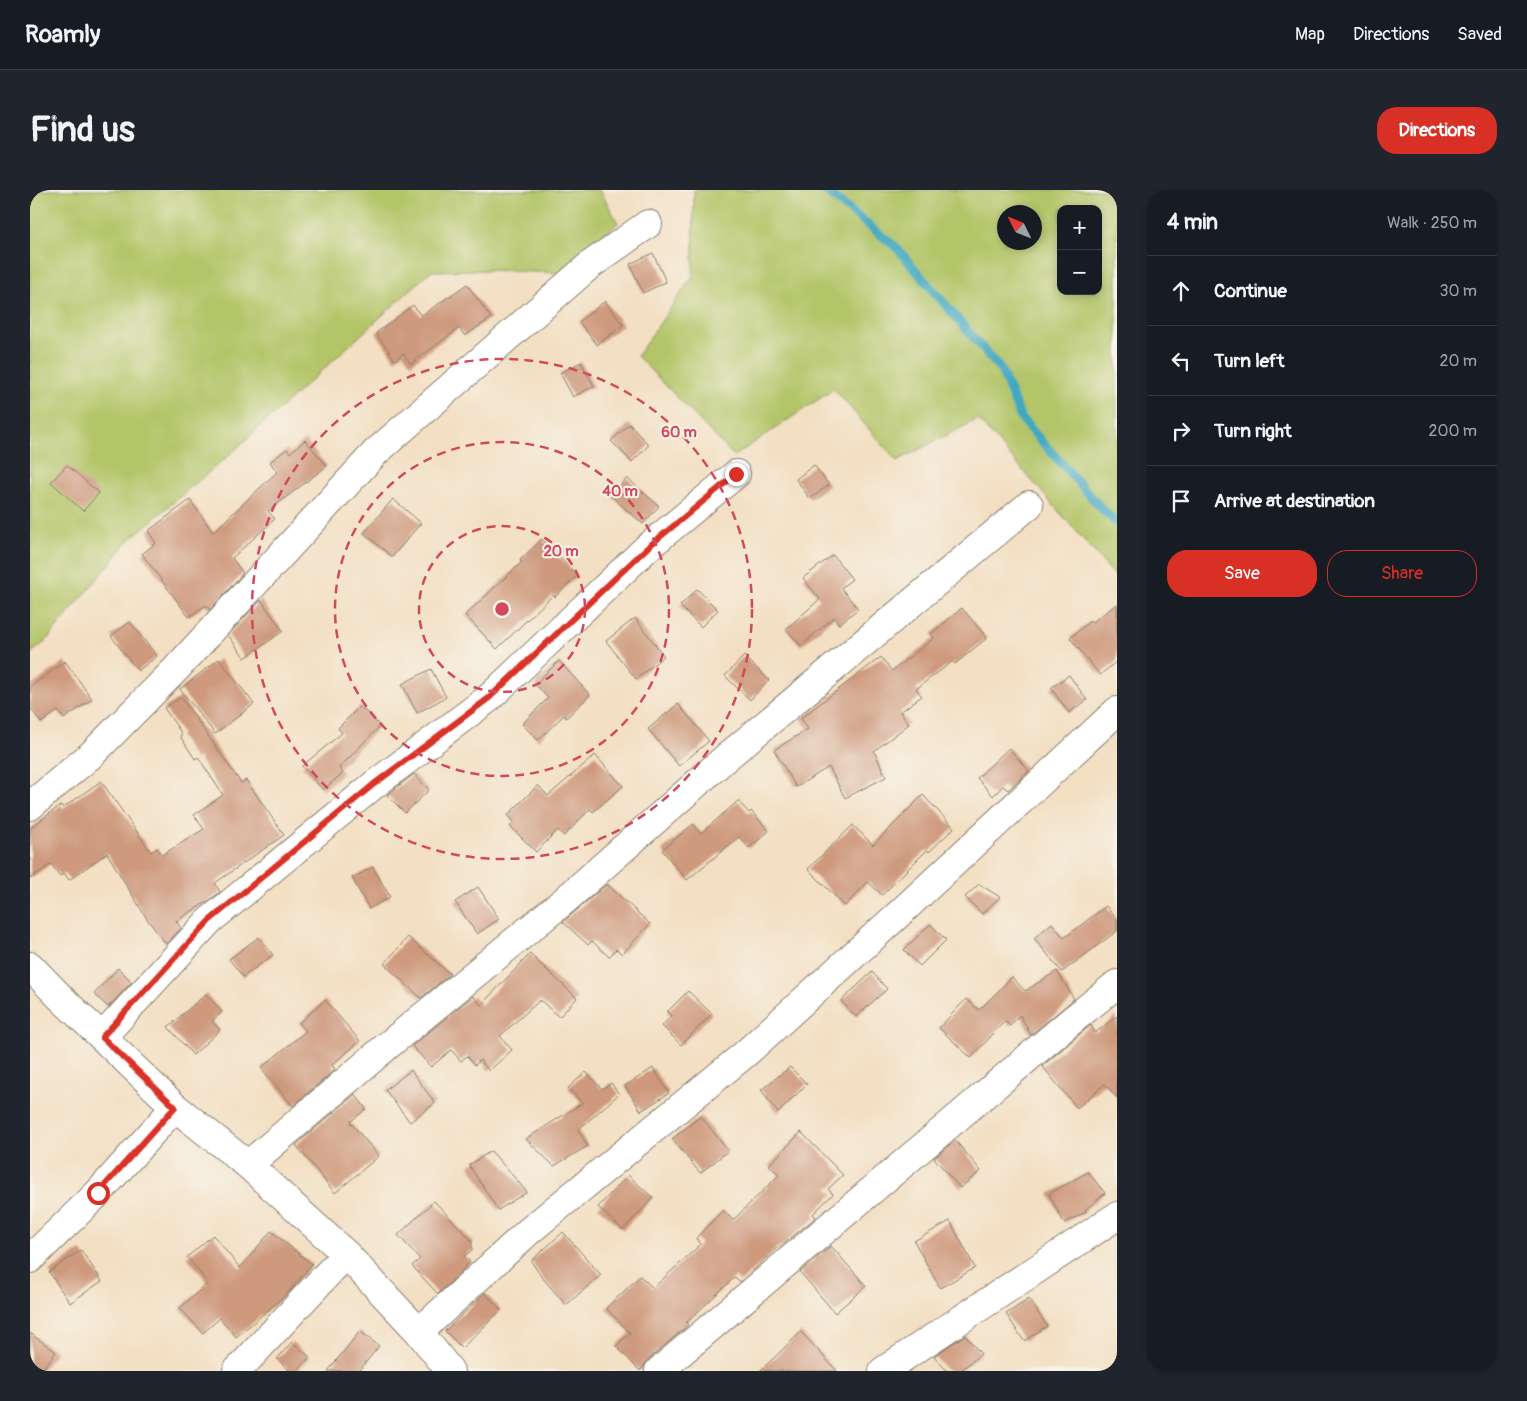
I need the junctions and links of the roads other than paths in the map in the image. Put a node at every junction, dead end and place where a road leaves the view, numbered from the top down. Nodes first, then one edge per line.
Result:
1 (648, 224) dead end
2 (736, 474) dead end
3 (1029, 505) dead end
4 (1117, 712) edge
5 (30, 806) edge
6 (30, 966) edge
7 (1117, 984) edge
8 (102, 1037) junction
9 (175, 1107) junction
10 (248, 1165) junction
11 (1117, 1216) edge
12 (346, 1254) junction
13 (30, 1259) edge
14 (419, 1332) junction
15 (237, 1371) edge
16 (450, 1371) edge
17 (659, 1371) edge
18 (883, 1371) edge

1 - 5 street
2 - 8 street
3 - 10 street
4 - 14 street
6 - 8 street
7 - 17 street
8 - 9 street
9 - 10 street
9 - 13 street
10 - 12 street
11 - 18 street
12 - 14 street
12 - 15 street
14 - 16 street

